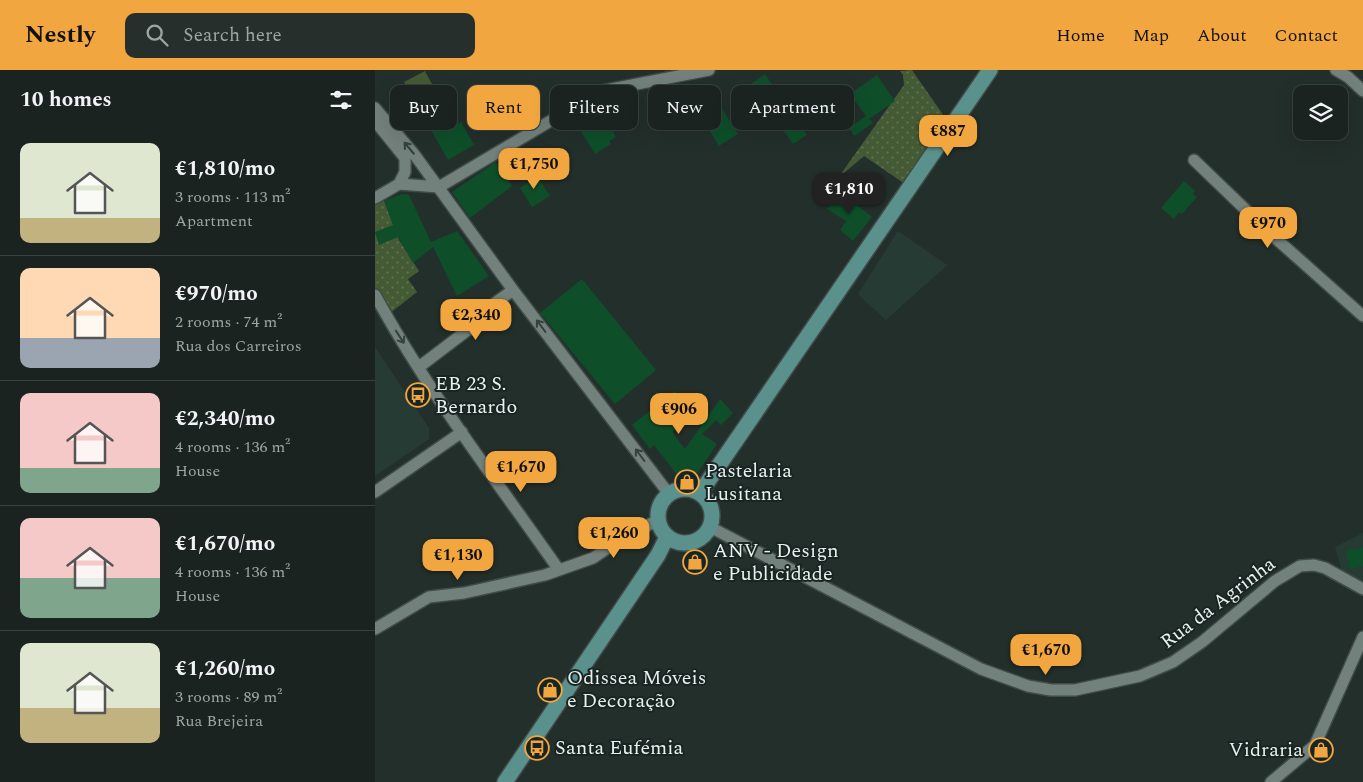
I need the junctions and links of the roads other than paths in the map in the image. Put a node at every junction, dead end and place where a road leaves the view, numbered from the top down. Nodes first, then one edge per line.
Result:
1 (709, 70) edge
2 (990, 70) edge
3 (1336, 70) edge
4 (1363, 91) edge
5 (375, 108) edge
6 (375, 121) edge
7 (1195, 160) dead end
8 (399, 184) junction
9 (439, 187) junction
10 (375, 198) edge
11 (513, 290) junction
12 (375, 296) edge
13 (1363, 316) edge
14 (419, 367) junction
15 (462, 432) junction
16 (375, 492) edge
17 (700, 493) junction
18 (669, 494) junction
19 (658, 520) junction
20 (710, 527) junction
21 (667, 537) junction
22 (559, 570) junction
23 (1363, 589) edge
24 (375, 629) edge
25 (1363, 637) edge
26 (505, 782) edge
27 (1271, 782) edge

1 - 9 street
2 - 17 main road
3 - 4 street
9 -> 5 street
6 - 8 street
7 - 13 street
8 - 9 street
8 - 10 street
9 - 11 street
11 - 14 street
18 -> 11 street
12 -> 14 street
14 - 15 street
15 - 16 street
15 - 22 street
17 - 18 main road
17 - 20 main road
18 - 19 main road
19 - 21 main road
19 - 22 street
20 - 21 main road
20 - 23 street, Rua da Agrinha
21 - 26 main road
22 - 24 street
25 - 27 street

